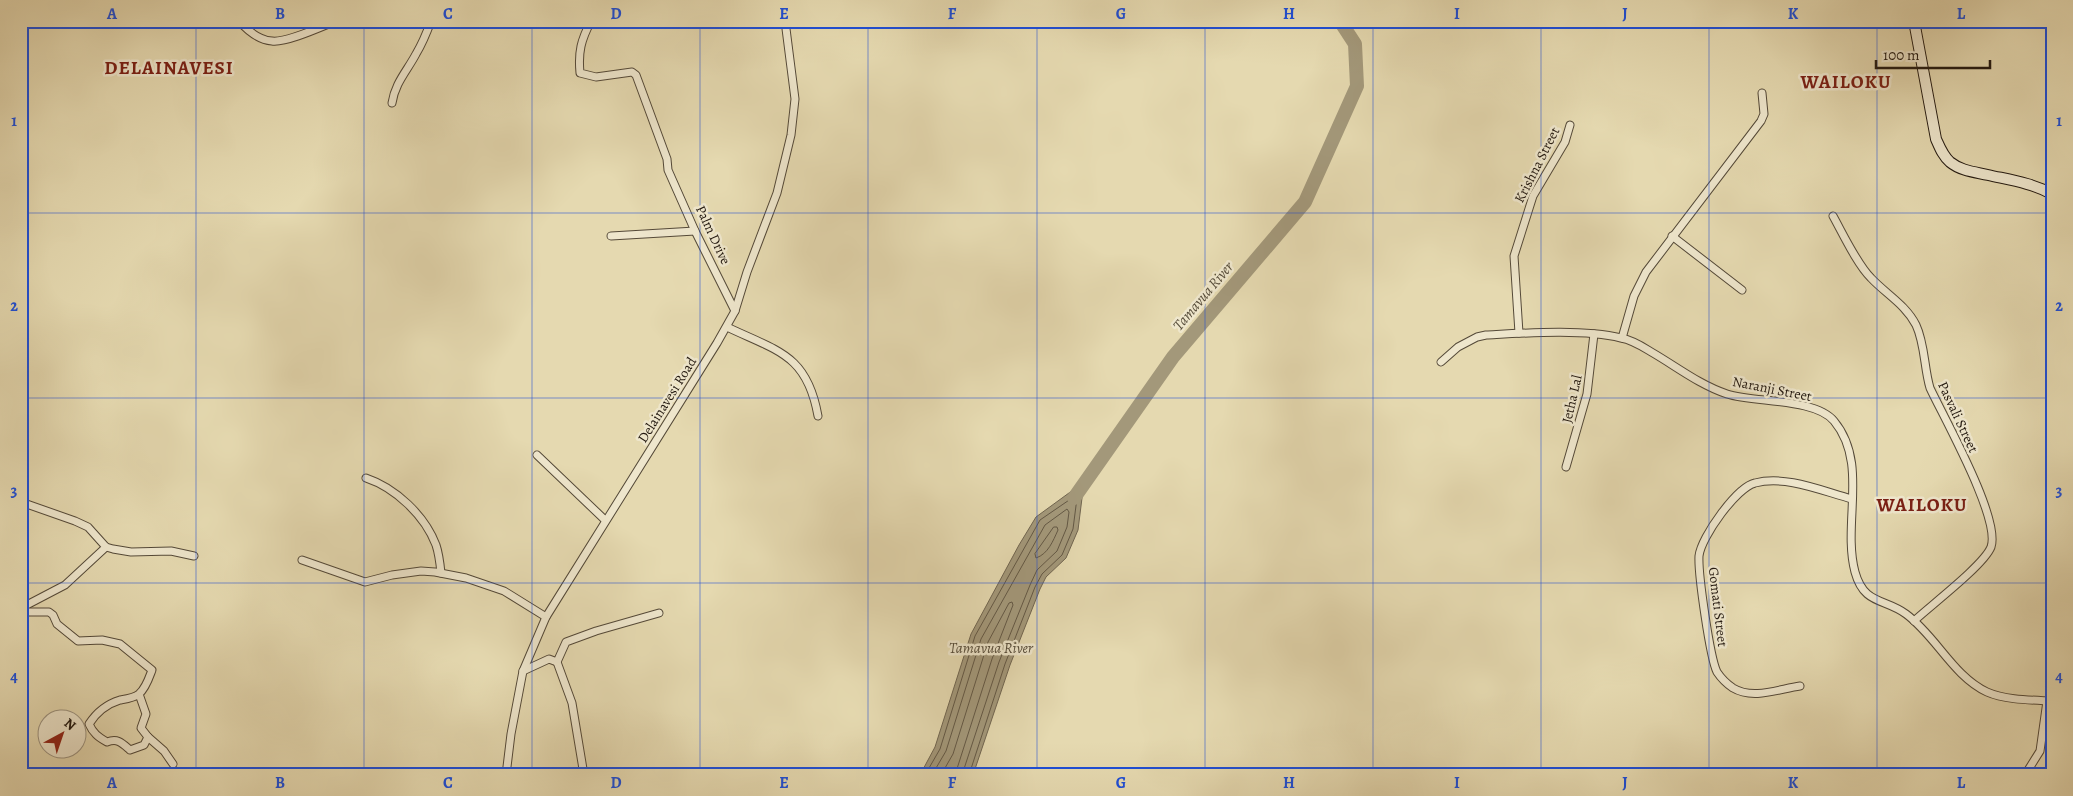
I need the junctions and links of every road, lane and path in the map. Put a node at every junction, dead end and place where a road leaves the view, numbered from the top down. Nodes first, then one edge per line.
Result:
1 (239, 21) edge
2 (336, 21) edge
3 (431, 21) edge
4 (591, 21) edge
5 (784, 21) edge
6 (1914, 21) edge
7 (1762, 93) dead end
8 (392, 103) dead end
9 (1570, 125) dead end
10 (2052, 194) edge
11 (1833, 216) dead end
12 (695, 231) junction
13 (611, 236) dead end
14 (1672, 236) junction
15 (1742, 290) dead end
16 (735, 311) junction
17 (727, 327) junction
18 (1519, 333) junction
19 (1594, 334) junction
20 (1622, 338) junction
21 (1441, 362) dead end
22 (818, 416) dead end
23 (537, 455) dead end
24 (1566, 467) dead end
25 (366, 478) dead end
26 (1852, 499) junction
27 (21, 502) edge
28 (606, 520) junction
29 (106, 547) junction
30 (194, 556) dead end
31 (302, 560) dead end
32 (441, 573) junction
33 (21, 610) edge
34 (659, 613) dead end
35 (546, 617) junction
36 (1914, 621) junction
37 (557, 662) junction
38 (523, 671) junction
39 (1800, 686) dead end
40 (138, 694) junction
41 (2049, 701) edge
42 (148, 738) junction
43 (173, 764) dead end
44 (506, 775) edge
45 (584, 775) edge
46 (2025, 775) edge

1 - 2 street
3 - 8 street
4 - 12 street, Palm Drive
5 - 16 street, Delainavesi Road
6 - 10 street
7 - 14 street
9 - 18 street, Krishna Street
11 - 36 street, Pasvali Street
12 - 13 street
12 - 16 street, Palm Drive
14 - 15 street
14 - 20 street
16 - 17 street, Delainavesi Road
17 - 22 street
17 - 28 street, Delainavesi Road
18 - 19 street, Naranji Street
18 - 21 street, Naranji Street
19 - 20 street, Naranji Street
19 - 24 street, Jetha Lal
20 - 26 street, Naranji Street
23 - 28 street
25 - 32 street
26 - 36 street, Naranji Street
26 - 39 street, Gomati Street
27 - 29 street
28 - 35 street, Delainavesi Road
29 - 30 street
29 - 33 street
31 - 32 street
32 - 35 street
33 - 40 street
34 - 37 street
35 - 38 street, Delainavesi Road
36 - 41 street, Naranji Street
37 - 38 street
37 - 45 street
38 - 44 street, Delainavesi Road
40 - 42 street
40 - 42 street
41 - 46 street
42 - 43 street

